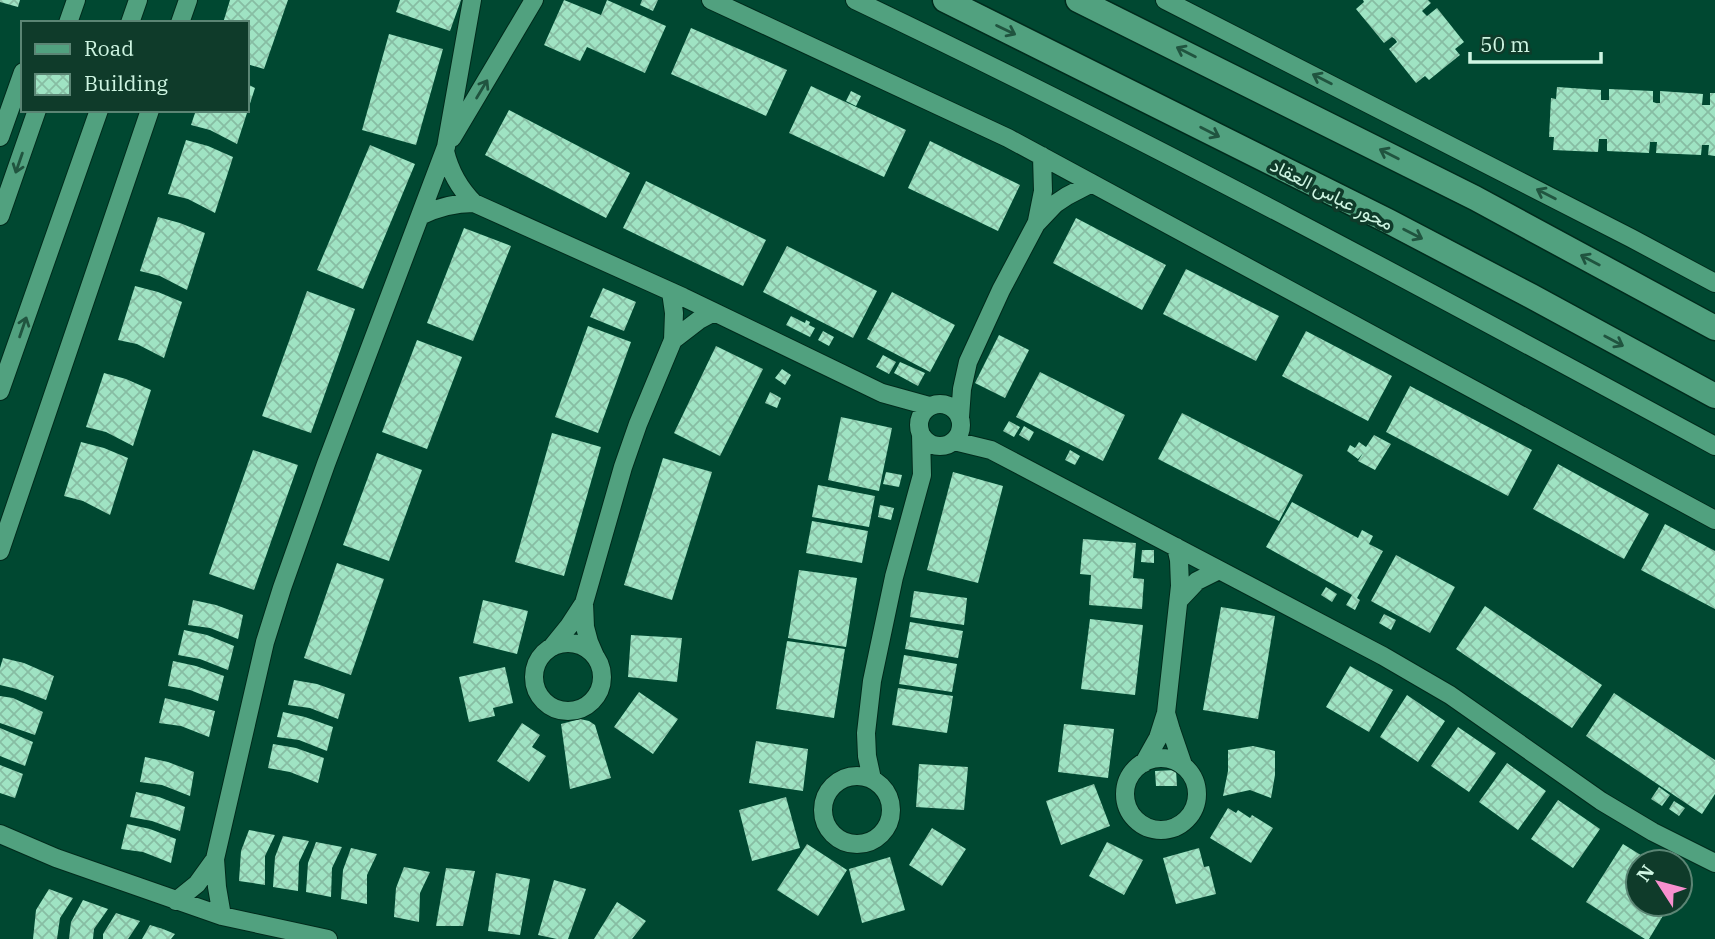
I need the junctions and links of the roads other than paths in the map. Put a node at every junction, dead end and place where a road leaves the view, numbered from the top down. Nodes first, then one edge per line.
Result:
1 (76, 0) edge
2 (138, 0) edge
3 (188, 0) edge
4 (472, 0) edge
5 (534, 0) edge
6 (711, 0) edge
7 (855, 0) edge
8 (945, 0) edge
9 (1078, 0) edge
10 (1165, 0) edge
11 (69, 21) edge
12 (131, 21) edge
13 (181, 21) edge
14 (21, 78) edge
15 (36, 112) edge
16 (98, 112) edge
17 (149, 112) edge
18 (0, 137) edge
19 (446, 149) junction
20 (1042, 156) junction
21 (1092, 183) junction
22 (474, 203) junction
23 (0, 216) edge
24 (420, 216) junction
25 (1036, 224) junction
26 (1715, 283) edge
27 (671, 292) junction
28 (714, 312) junction
29 (1715, 328) edge
30 (673, 340) junction
31 (968, 362) junction
32 (0, 391) edge
33 (882, 393) junction
34 (1715, 396) edge
35 (931, 406) junction
36 (961, 419) junction
37 (920, 432) junction
38 (952, 442) junction
39 (1715, 446) edge
40 (991, 450) junction
41 (922, 475) junction
42 (1715, 520) edge
43 (1176, 547) junction
44 (0, 551) edge
45 (1219, 570) junction
46 (1180, 599) junction
47 (584, 603) junction
48 (552, 647) junction
49 (595, 656) junction
50 (1167, 713) junction
51 (866, 733) junction
52 (1144, 763) junction
53 (1183, 765) junction
54 (841, 779) junction
55 (872, 779) junction
56 (0, 834) edge
57 (215, 859) junction
58 (1715, 863) edge
59 (176, 901) junction
60 (222, 916) junction
61 (328, 939) edge

1 - 11 street
2 - 12 street
3 - 13 street
4 - 19 street
19 -> 5 street
6 - 20 street
7 - 39 street
8 -> 34 main road, محور عباس العقاد
29 -> 9 main road
26 -> 10 street
14 - 18 street
15 -> 23 street
32 -> 16 street
17 - 44 street
19 - 22 street
19 - 24 street
20 - 21 street
20 - 25 street
21 - 25 street
21 - 42 street
22 - 24 street
22 - 27 street
24 - 57 street
25 - 31 street
27 - 28 street
27 - 30 street
28 - 30 street
28 - 33 street
30 - 47 street
31 - 35 street
31 - 36 street
33 - 35 street
33 - 37 street
35 - 36 street
35 - 37 street
36 - 38 street
36 - 40 street
37 - 38 street
37 - 41 street
38 - 40 street
38 - 41 street
40 - 43 street
41 - 51 street
43 - 45 street
43 - 46 street
45 - 46 street
45 - 58 street
46 - 50 street
47 - 48 street
47 - 49 street
48 - 49 street
48 - 49 street
50 - 52 street
50 - 53 street
51 - 54 street
51 - 55 street
52 - 53 street
52 - 53 street
54 - 55 street
54 - 55 street
56 - 59 street
57 - 59 street
57 - 60 street
59 - 60 street
60 - 61 street

